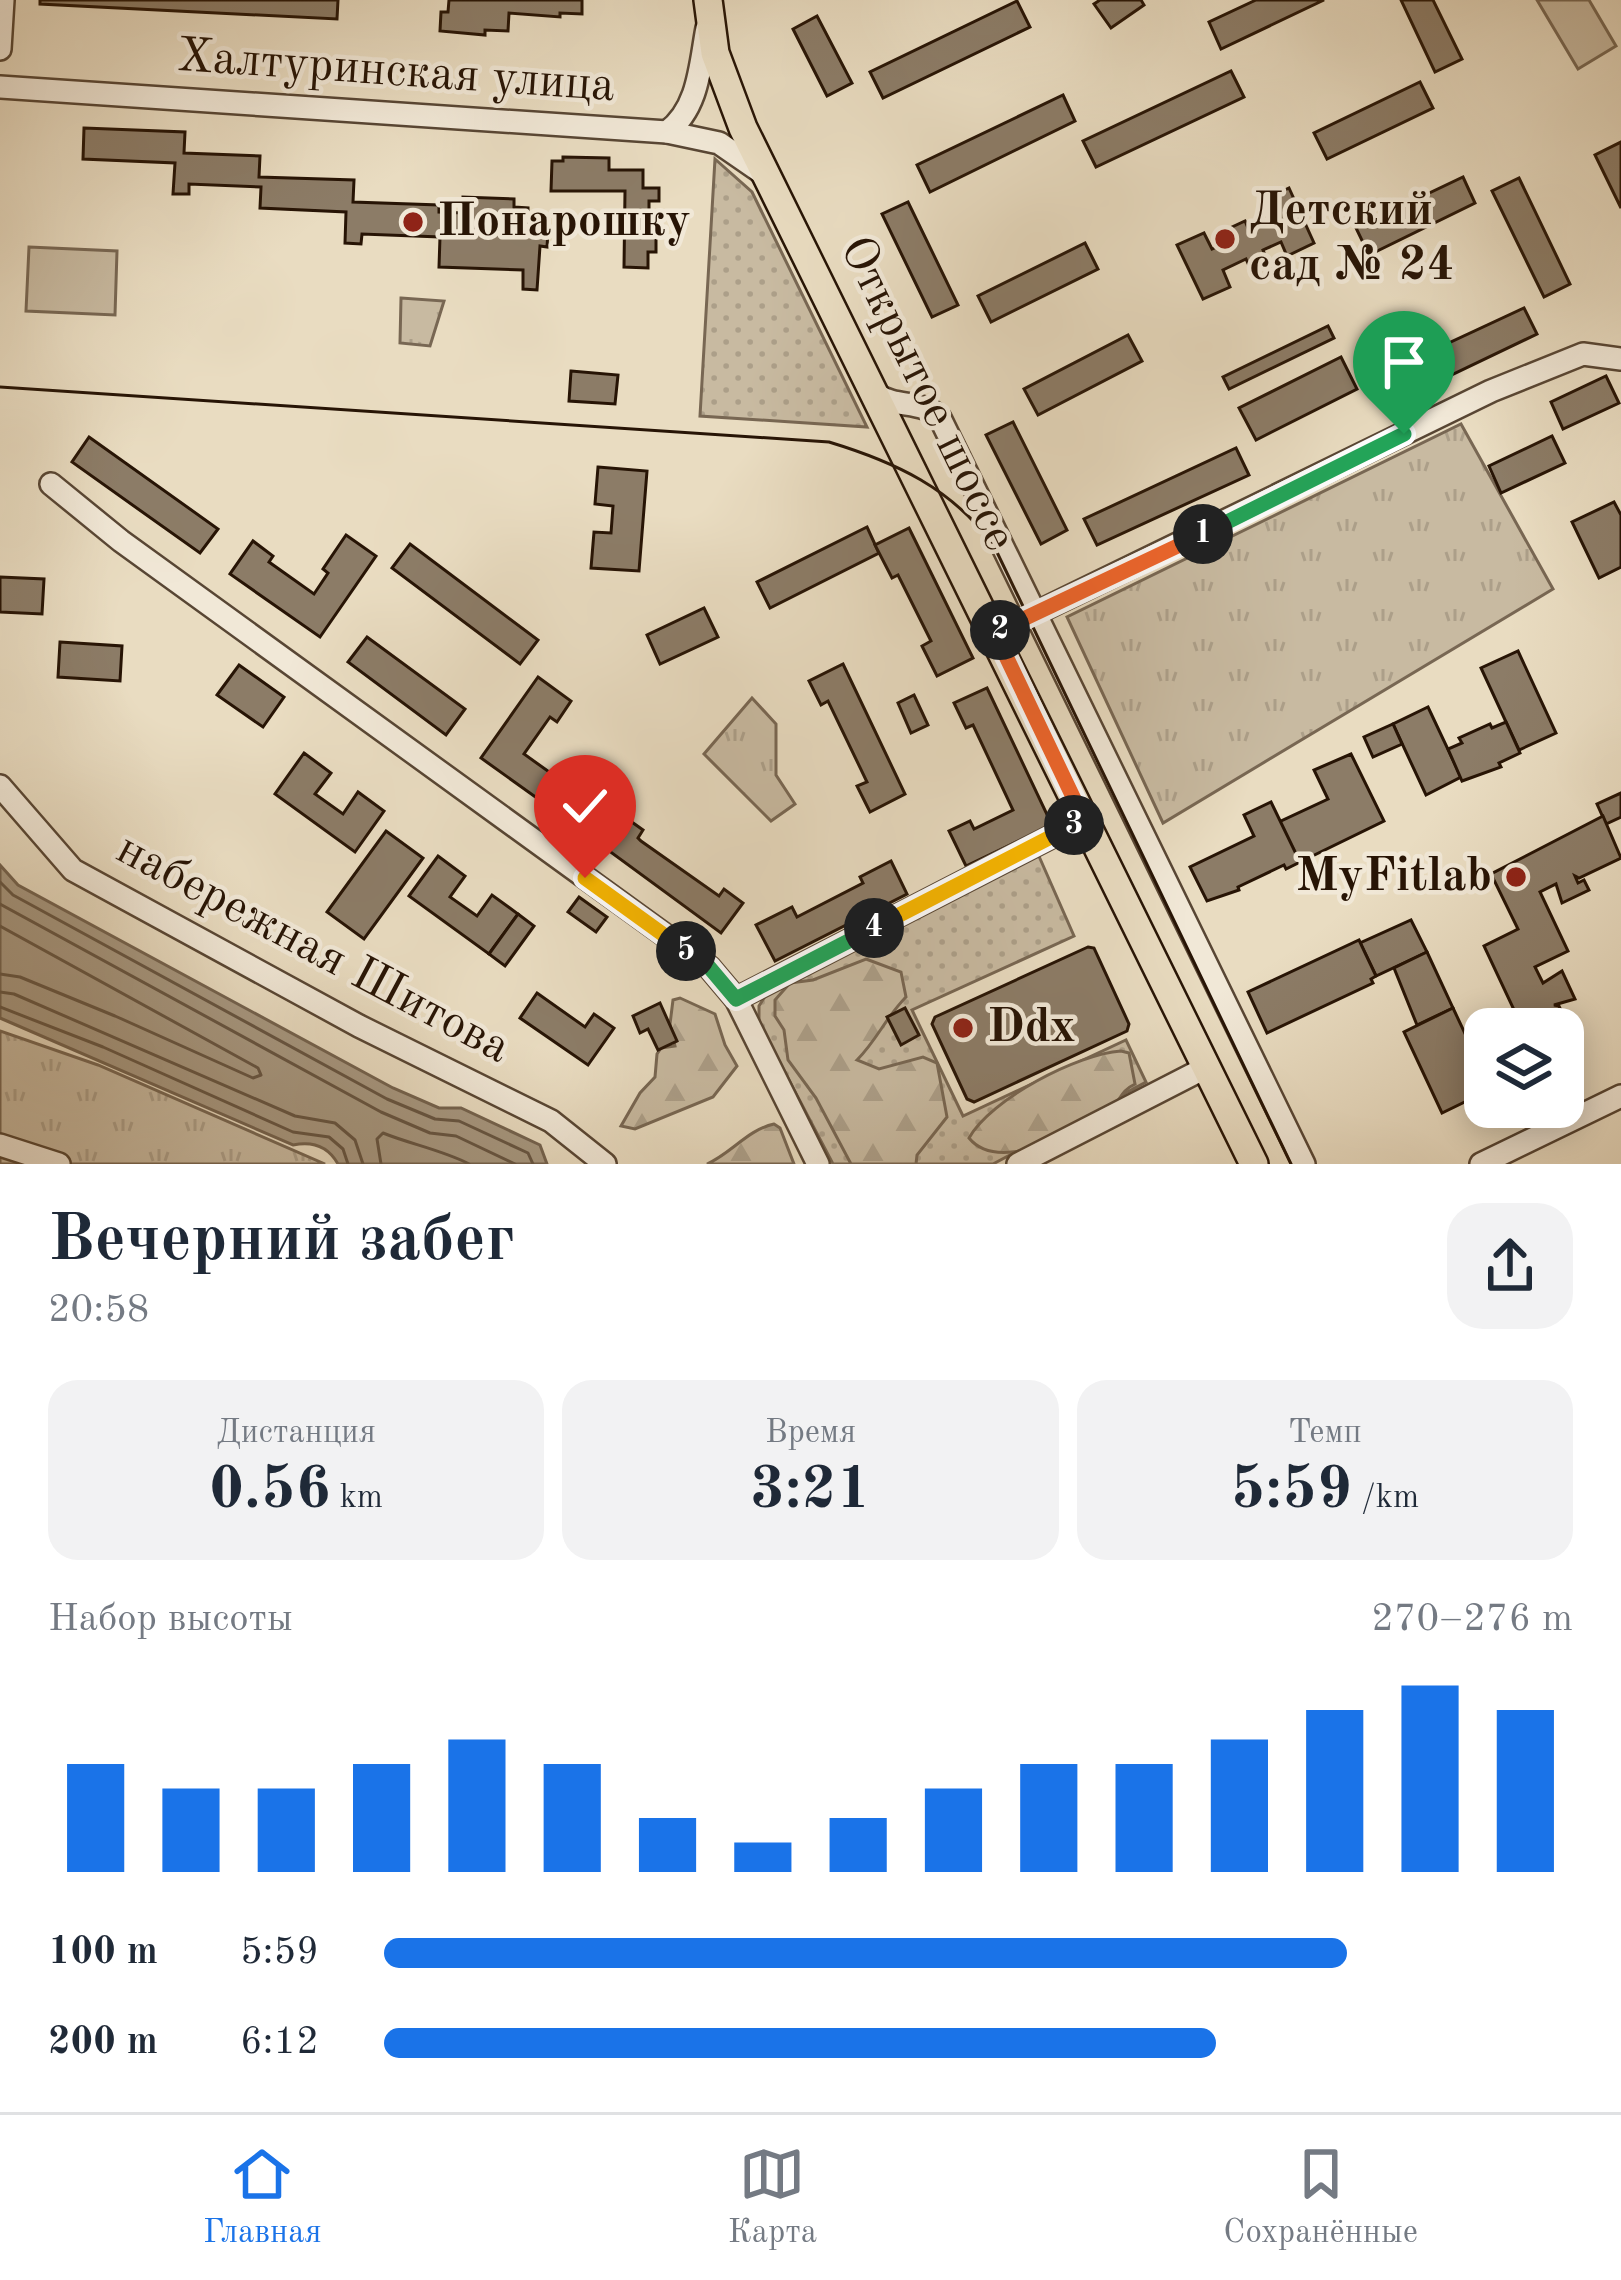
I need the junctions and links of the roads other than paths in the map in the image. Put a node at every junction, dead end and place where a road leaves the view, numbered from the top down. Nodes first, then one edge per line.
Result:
1 (4, 0) edge
2 (708, 10) edge
3 (0, 49) edge
4 (0, 88) edge
5 (737, 113) junction
6 (667, 131) junction
7 (707, 139) junction
8 (772, 182) junction
9 (1621, 359) edge
10 (876, 394) junction
11 (51, 484) dead end
12 (1036, 612) junction
13 (995, 633) junction
14 (0, 786) edge
15 (1084, 820) junction
16 (736, 999) junction
17 (1207, 1067) junction
18 (1621, 1096) edge
19 (0, 1144) edge
20 (59, 1164) edge
21 (605, 1164) edge
22 (818, 1164) edge
23 (1018, 1164) edge
24 (1254, 1164) edge
25 (1304, 1164) edge
26 (1481, 1164) edge

1 - 3 street
2 - 5 main road, Открытое шоссе
2 - 6 street
4 - 6 street, Халтуринская улица
5 - 7 street
5 - 8 main road, Открытое шоссе
6 - 7 street, Халтуринская улица
7 - 8 street, Халтуринская улица
8 - 10 main road, Открытое шоссе
9 - 12 street
10 - 12 street
10 - 13 main road, Открытое шоссе
11 - 16 street
12 - 13 street
12 - 25 street
13 - 15 main road, Открытое шоссе
14 - 21 street, набережная Шитова
15 - 16 street
15 - 17 main road, Открытое шоссе
16 - 22 street
17 - 23 street
17 - 24 main road, Открытое шоссе
18 - 26 street
19 - 20 street

